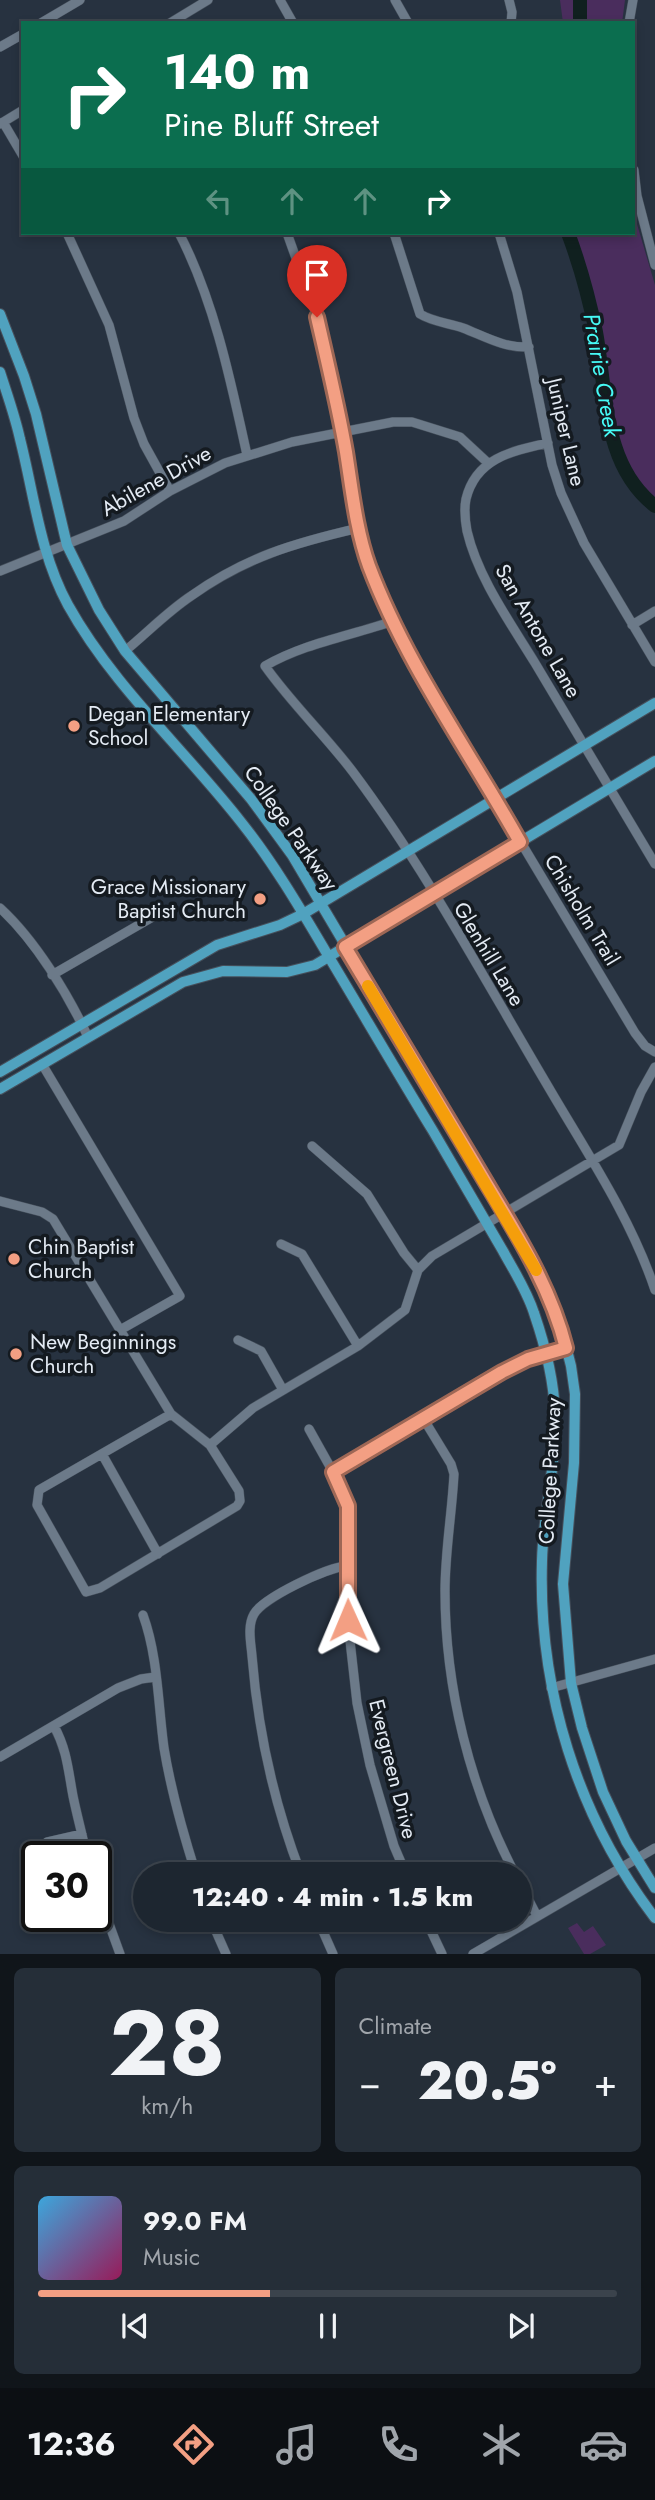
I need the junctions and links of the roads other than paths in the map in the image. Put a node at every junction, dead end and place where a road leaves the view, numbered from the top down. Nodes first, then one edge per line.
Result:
1 (80, 0) edge
2 (208, 0) edge
3 (280, 0) edge
4 (395, 0) edge
5 (509, 0) edge
6 (633, 0) edge
7 (44, 21) edge
8 (175, 21) edge
9 (292, 21) edge
10 (407, 21) edge
11 (511, 21) edge
12 (629, 21) edge
13 (21, 35) edge
14 (0, 47) edge
15 (21, 111) edge
16 (1, 123) edge
17 (21, 153) edge
18 (635, 179) edge
19 (68, 235) edge
20 (181, 235) edge
21 (288, 235) edge
22 (395, 235) edge
23 (500, 235) edge
24 (655, 265) edge
25 (0, 314) edge
26 (529, 346) junction
27 (0, 372) edge
28 (342, 432) junction
29 (548, 443) junction
30 (247, 455) junction
31 (488, 463) junction
32 (170, 491) junction
33 (359, 528) junction
34 (67, 545) junction
35 (48, 552) junction
36 (0, 571) edge
37 (655, 611) edge
38 (393, 621) junction
39 (107, 624) junction
40 (632, 625) junction
41 (88, 637) junction
42 (125, 651) junction
43 (655, 662) edge
44 (655, 703) edge
45 (584, 746) junction
46 (655, 761) edge
47 (610, 788) junction
48 (496, 799) junction
49 (520, 842) junction
50 (407, 852) junction
51 (655, 864) edge
52 (433, 894) junction
53 (320, 904) junction
54 (0, 908) edge
55 (303, 914) junction
56 (156, 915) dead end
57 (345, 947) junction
58 (329, 957) junction
59 (52, 975) junction
60 (82, 1024) junction
61 (88, 1037) junction
62 (655, 1052) edge
63 (42, 1064) junction
64 (655, 1067) edge
65 (0, 1072) edge
66 (1, 1086) edge
67 (313, 1146) dead end
68 (592, 1162) junction
69 (0, 1201) edge
70 (504, 1213) junction
71 (487, 1223) junction
72 (281, 1244) dead end
73 (418, 1270) junction
74 (655, 1290) edge
75 (120, 1330) junction
76 (238, 1340) dead end
77 (358, 1346) junction
78 (566, 1348) junction
79 (546, 1354) junction
80 (283, 1390) junction
81 (171, 1414) junction
82 (423, 1418) junction
83 (309, 1429) dead end
84 (210, 1445) junction
85 (102, 1454) junction
86 (333, 1472) junction
87 (158, 1555) junction
88 (346, 1566) junction
89 (143, 1615) dead end
90 (655, 1659) edge
91 (155, 1677) junction
92 (571, 1683) junction
93 (551, 1688) junction
94 (54, 1726) junction
95 (0, 1757) edge
96 (82, 1834) junction
97 (51, 1841) edge
98 (84, 1841) edge
99 (655, 1848) edge
100 (636, 1859) junction
101 (193, 1862) edge
102 (297, 1862) edge
103 (401, 1862) edge
104 (509, 1862) edge
105 (621, 1868) junction
106 (655, 1888) edge
107 (532, 1906) edge
108 (537, 1916) junction
109 (655, 1918) edge
110 (112, 1932) edge
111 (216, 1932) edge
112 (323, 1932) edge
113 (432, 1932) edge
114 (120, 1954) edge
115 (226, 1954) edge
116 (333, 1954) edge
117 (442, 1954) edge
118 (473, 1954) edge

1 - 7 street
2 - 8 street
3 - 9 street
4 - 10 street
5 - 11 street
6 - 12 street
13 - 14 street
15 - 16 street
16 - 17 street
18 - 24 street
19 - 32 street
20 - 30 street
21 - 28 street, Chisholm Trail
22 - 26 street
23 - 26 street, Juniper Lane
25 - 34 main road, College Parkway
26 - 29 street, Juniper Lane
27 - 35 main road, College Parkway
28 - 30 street, Abilene Drive
28 - 31 street, Abilene Drive
28 - 33 street, Chisholm Trail
29 - 31 street
29 - 40 street, Juniper Lane
30 - 32 street, Abilene Drive
31 - 45 street, San Antone Lane
32 - 34 street, Abilene Drive
33 - 38 street, Chisholm Trail
33 - 42 street
34 - 35 street, Abilene Drive
34 - 39 main road, College Parkway
35 - 36 street, Abilene Drive
35 - 41 main road, College Parkway
37 - 40 street
38 - 48 street, Chisholm Trail
38 - 50 street, Glenhill Lane
39 - 41 main road
39 - 42 main road, College Parkway
40 - 43 street, Juniper Lane
41 - 55 main road, College Parkway
42 - 53 main road, College Parkway
44 - 45 main road
45 - 47 street, San Antone Lane
45 - 48 main road
46 - 47 main road
47 - 49 main road
47 - 51 street, San Antone Lane
48 - 49 street, Chisholm Trail
48 - 50 main road
49 - 52 main road
49 - 62 street, Chisholm Trail
50 - 52 street, Glenhill Lane
50 - 53 main road
52 - 57 main road
52 - 68 street, Glenhill Lane
53 - 55 main road
53 - 57 main road, College Parkway
54 - 59 street
55 - 58 main road, College Parkway
55 - 60 main road
56 - 59 street
57 - 58 main road
57 - 70 main road, College Parkway
58 - 61 main road
58 - 71 main road, College Parkway
59 - 60 street
60 - 61 street
60 - 65 main road
61 - 63 main road
63 - 66 main road
63 - 75 street
64 - 68 street
67 - 73 street
68 - 70 street
68 - 74 street, Glenhill Lane
69 - 75 street
70 - 71 street
70 - 78 main road, College Parkway
71 - 73 street
71 - 79 main road, College Parkway
72 - 77 street
73 - 77 street
75 - 81 street
76 - 80 street
77 - 80 street
78 - 79 street
78 - 92 main road, College Parkway
79 - 82 street
79 - 93 main road, College Parkway
80 - 84 street
81 - 84 street
81 - 85 street
82 - 86 street
82 - 104 street
83 - 86 street, Evergreen Drive
84 - 87 street
85 - 87 street
85 - 87 street
86 - 88 street, Evergreen Drive
88 - 102 street
88 - 103 street, Evergreen Drive
89 - 91 street
90 - 92 street
91 - 94 street
91 - 101 street
92 - 93 street
92 - 100 main road, College Parkway
93 - 105 main road, College Parkway
94 - 95 street
94 - 96 street
96 - 97 street
96 - 98 street
99 - 100 street
100 - 105 street
100 - 106 main road, College Parkway
105 - 108 street
105 - 109 main road, College Parkway
107 - 108 street
108 - 118 street
110 - 114 street
111 - 115 street
112 - 116 street
113 - 117 street

